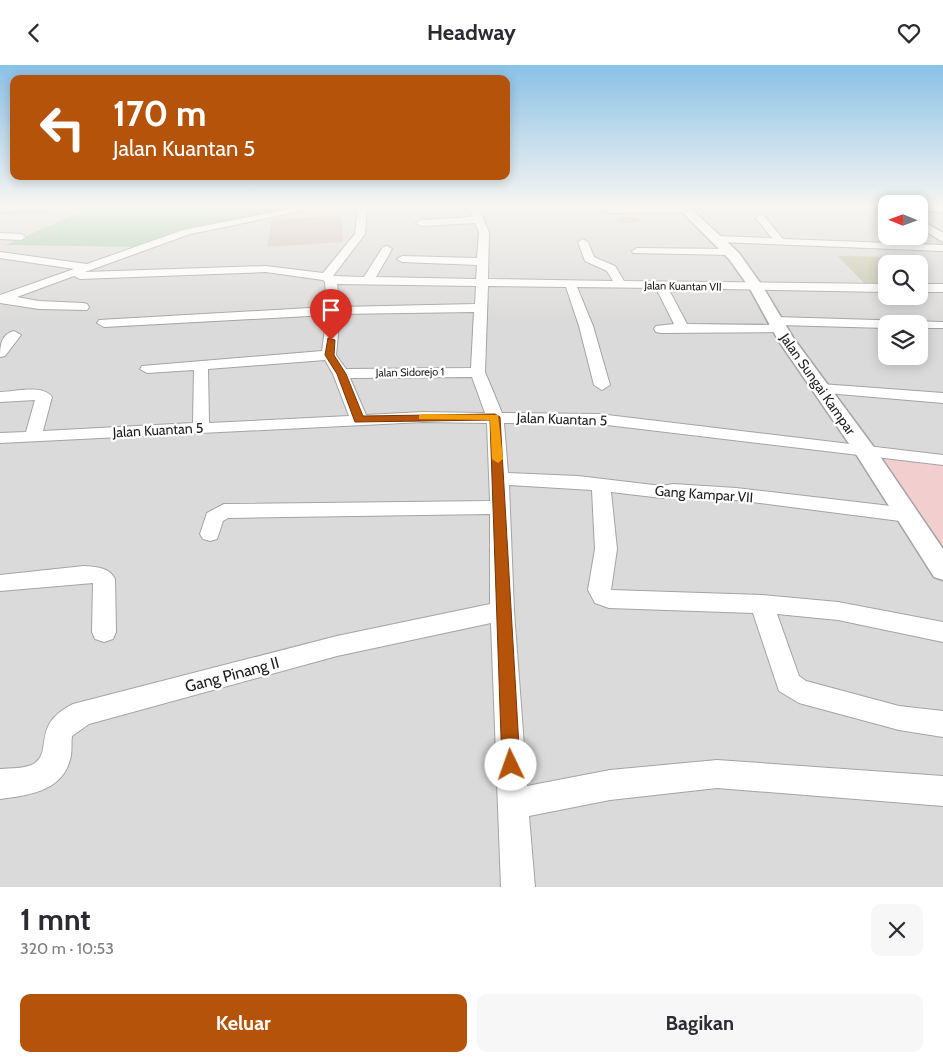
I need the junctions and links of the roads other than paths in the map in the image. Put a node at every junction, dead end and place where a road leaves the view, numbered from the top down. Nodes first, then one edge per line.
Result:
1 (155, 245) edge
2 (352, 245) edge
3 (484, 245) edge
4 (584, 245) edge
5 (719, 245) edge
6 (724, 245) edge
7 (857, 245) edge
8 (943, 248) edge
9 (387, 249) dead end
10 (637, 251) dead end
11 (0, 255) edge
12 (402, 259) dead end
13 (483, 262) junction
14 (83, 270) junction
15 (329, 278) junction
16 (368, 280) junction
17 (480, 282) junction
18 (570, 283) junction
19 (620, 284) junction
20 (660, 285) junction
21 (756, 287) junction
22 (943, 287) edge
23 (878, 288) edge
24 (928, 288) edge
25 (2, 299) edge
26 (82, 307) dead end
27 (480, 309) junction
28 (334, 311) junction
29 (929, 313) dead end
30 (104, 323) dead end
31 (777, 325) junction
32 (941, 327) edge
33 (661, 329) dead end
34 (683, 329) junction
35 (14, 335) dead end
36 (0, 353) edge
37 (329, 355) junction
38 (201, 366) junction
39 (148, 369) dead end
40 (478, 372) junction
41 (341, 374) junction
42 (602, 385) dead end
43 (821, 389) junction
44 (0, 397) edge
45 (943, 398) edge
46 (495, 417) junction
47 (359, 419) junction
48 (201, 428) junction
49 (32, 437) junction
50 (0, 438) edge
51 (865, 451) junction
52 (943, 460) edge
53 (499, 479) junction
54 (601, 485) junction
55 (498, 507) junction
56 (908, 515) junction
57 (210, 534) dead end
58 (943, 570) edge
59 (0, 583) edge
60 (762, 604) junction
61 (502, 611) junction
62 (104, 632) dead end
63 (943, 633) edge
64 (943, 724) edge
65 (0, 784) edge
66 (943, 791) edge
67 (513, 804) junction
68 (518, 887) edge

1 - 14 street
2 - 15 street
3 - 13 street
4 - 19 street
5 - 10 street
6 - 21 street, Jalan Sungai Kampar
7 - 8 street
9 - 16 street
11 - 14 street, Jalan Kuantan VII
12 - 13 street
13 - 17 street
14 - 15 street, Jalan Kuantan VII
14 - 25 street
15 - 16 street, Jalan Kuantan VII
15 - 28 street
16 - 17 street, Jalan Kuantan VII
17 - 18 street, Jalan Kuantan VII
17 - 27 street
18 - 19 street, Jalan Kuantan VII
18 - 42 street
19 - 20 street, Jalan Kuantan VII
20 - 21 street, Jalan Kuantan VII
20 - 34 street
21 - 23 street, Jalan Kuantan VII
21 - 31 street, Jalan Sungai Kampar
22 - 24 street
25 - 26 street
27 - 28 street
27 - 40 street
28 - 30 street
28 - 37 street
29 - 32 street
31 - 32 street
31 - 34 street
31 - 43 street, Jalan Sungai Kampar
33 - 34 street
35 - 36 street
37 - 38 street
37 - 41 street
38 - 39 street
38 - 48 street
40 - 41 street, Jalan Sidorejo 1
40 - 46 street
41 - 47 street
43 - 45 street
43 - 51 street, Jalan Sungai Kampar
44 - 49 street
46 - 47 street, Jalan Kuantan 5
46 - 51 street, Jalan Kuantan 5
46 - 53 street
47 - 48 street, Jalan Kuantan 5
48 - 49 street, Jalan Kuantan 5
49 - 50 street, Jalan Kuantan 5
51 - 52 street, Jalan Kuantan 5
51 - 56 street, Jalan Sungai Kampar
53 - 54 street, Gang Kampar VII
53 - 55 street
54 - 56 street, Gang Kampar VII
54 - 60 street
55 - 57 street
55 - 61 street
56 - 58 street, Jalan Sungai Kampar
59 - 62 street
60 - 63 street
60 - 64 street
61 - 65 street, Gang Pinang II
61 - 67 street
66 - 67 street
67 - 68 street

